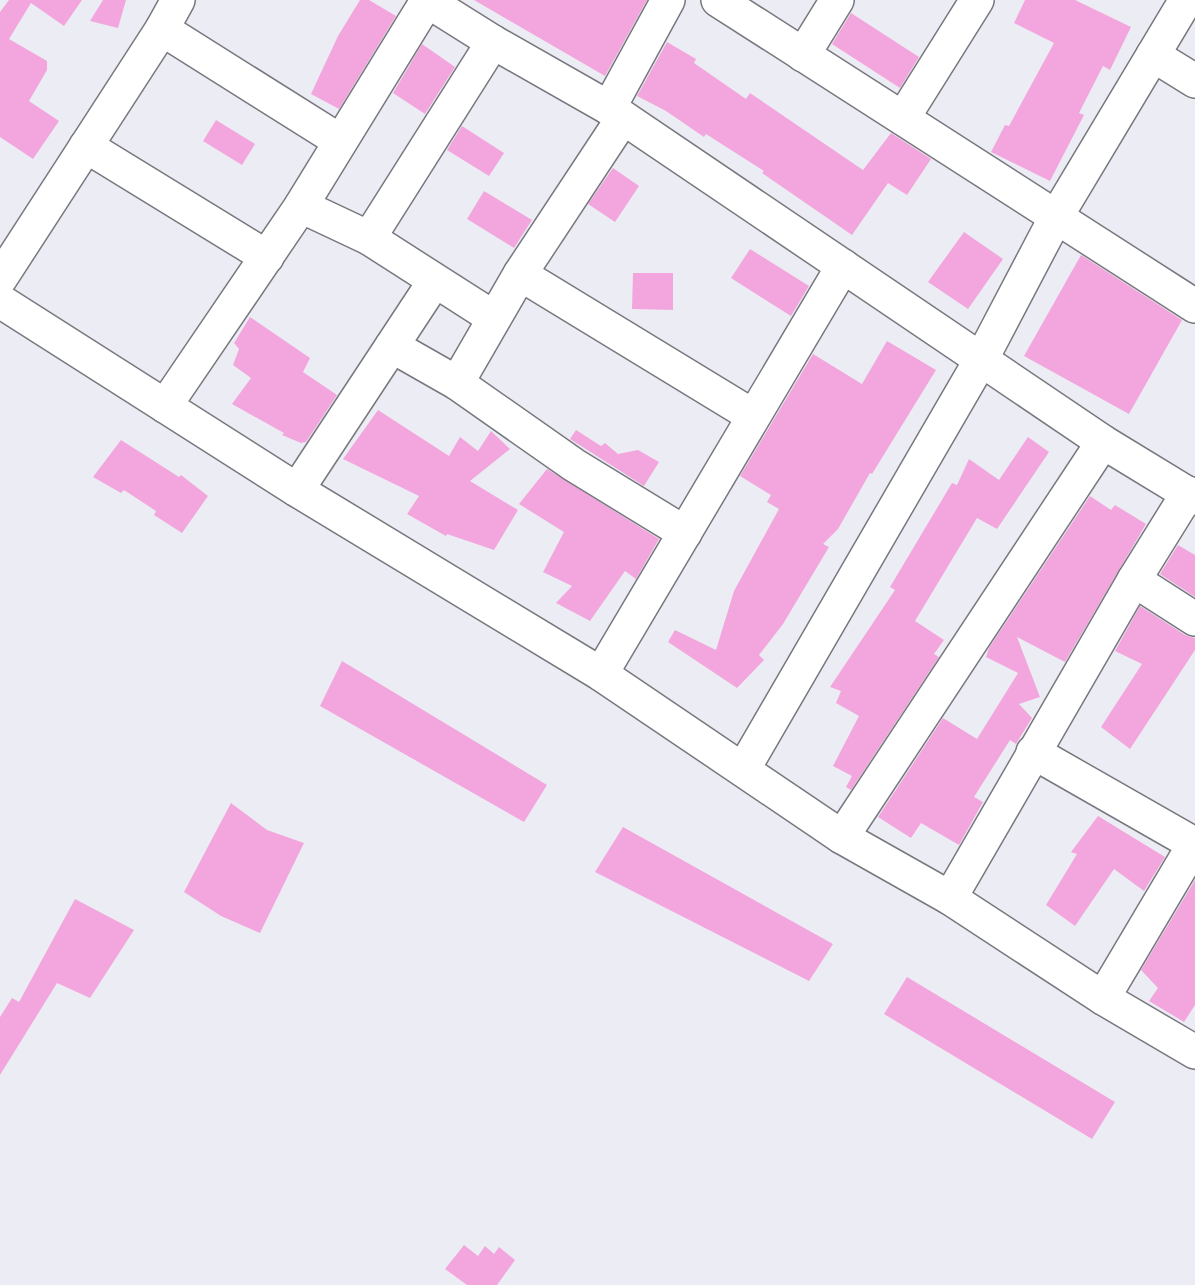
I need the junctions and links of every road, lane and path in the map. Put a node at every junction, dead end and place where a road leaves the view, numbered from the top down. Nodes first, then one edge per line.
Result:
1 (177, 0) edge
2 (668, 0) edge
3 (718, 0) edge
4 (837, 0) edge
5 (977, 0) edge
6 (1186, 0) edge
7 (427, 1) edge
8 (162, 29) junction
9 (493, 42) junction
10 (803, 55) junction
11 (1153, 56) junction
12 (1195, 81) edge
13 (616, 113) junction
14 (903, 118) junction
15 (340, 141) junction
16 (86, 146) junction
17 (302, 206) junction
18 (1056, 217) junction
19 (369, 238) junction
20 (267, 257) junction
21 (843, 266) junction
22 (520, 274) junction
23 (0, 279) edge
24 (434, 282) junction
25 (0, 301) edge
26 (1195, 306) edge
27 (494, 318) junction
28 (392, 346) junction
29 (982, 358) junction
30 (457, 383) junction
31 (165, 406) junction
32 (753, 416) junction
33 (1103, 442) junction
34 (297, 490) junction
35 (1192, 495) edge
36 (686, 533) junction
37 (1134, 580) junction
38 (1195, 619) edge
39 (601, 674) junction
40 (1033, 752) junction
41 (744, 768) junction
42 (842, 837) junction
43 (1194, 844) edge
44 (950, 898) junction
45 (1102, 998) junction
46 (1195, 1052) edge

1 - 8 street
2 - 13 street
3 - 10 street
4 - 10 street
5 - 14 street
6 - 11 street
7 - 9 street
7 - 15 street
8 - 15 street
8 - 16 street
9 - 13 street
9 - 19 street
10 - 14 street
11 - 12 street
11 - 18 street
13 - 21 street
13 - 22 street
14 - 18 street
15 - 17 street
16 - 20 street
16 - 23 street
17 - 19 street
17 - 20 street
18 - 26 street
18 - 29 street
19 - 24 street
20 - 31 street
21 - 29 street
21 - 32 street
22 - 27 street
22 - 32 street
24 - 27 street
24 - 28 street
25 - 31 street
27 - 30 street
28 - 30 street
28 - 34 street
29 - 33 street
29 - 41 street
30 - 36 street
31 - 34 street
32 - 36 street
33 - 35 street
33 - 42 street
34 - 39 street
35 - 37 street
36 - 39 street
37 - 38 street
37 - 40 street
39 - 41 street
40 - 43 street
40 - 44 street
41 - 42 street
42 - 44 street
43 - 45 street
44 - 45 street
45 - 46 street

